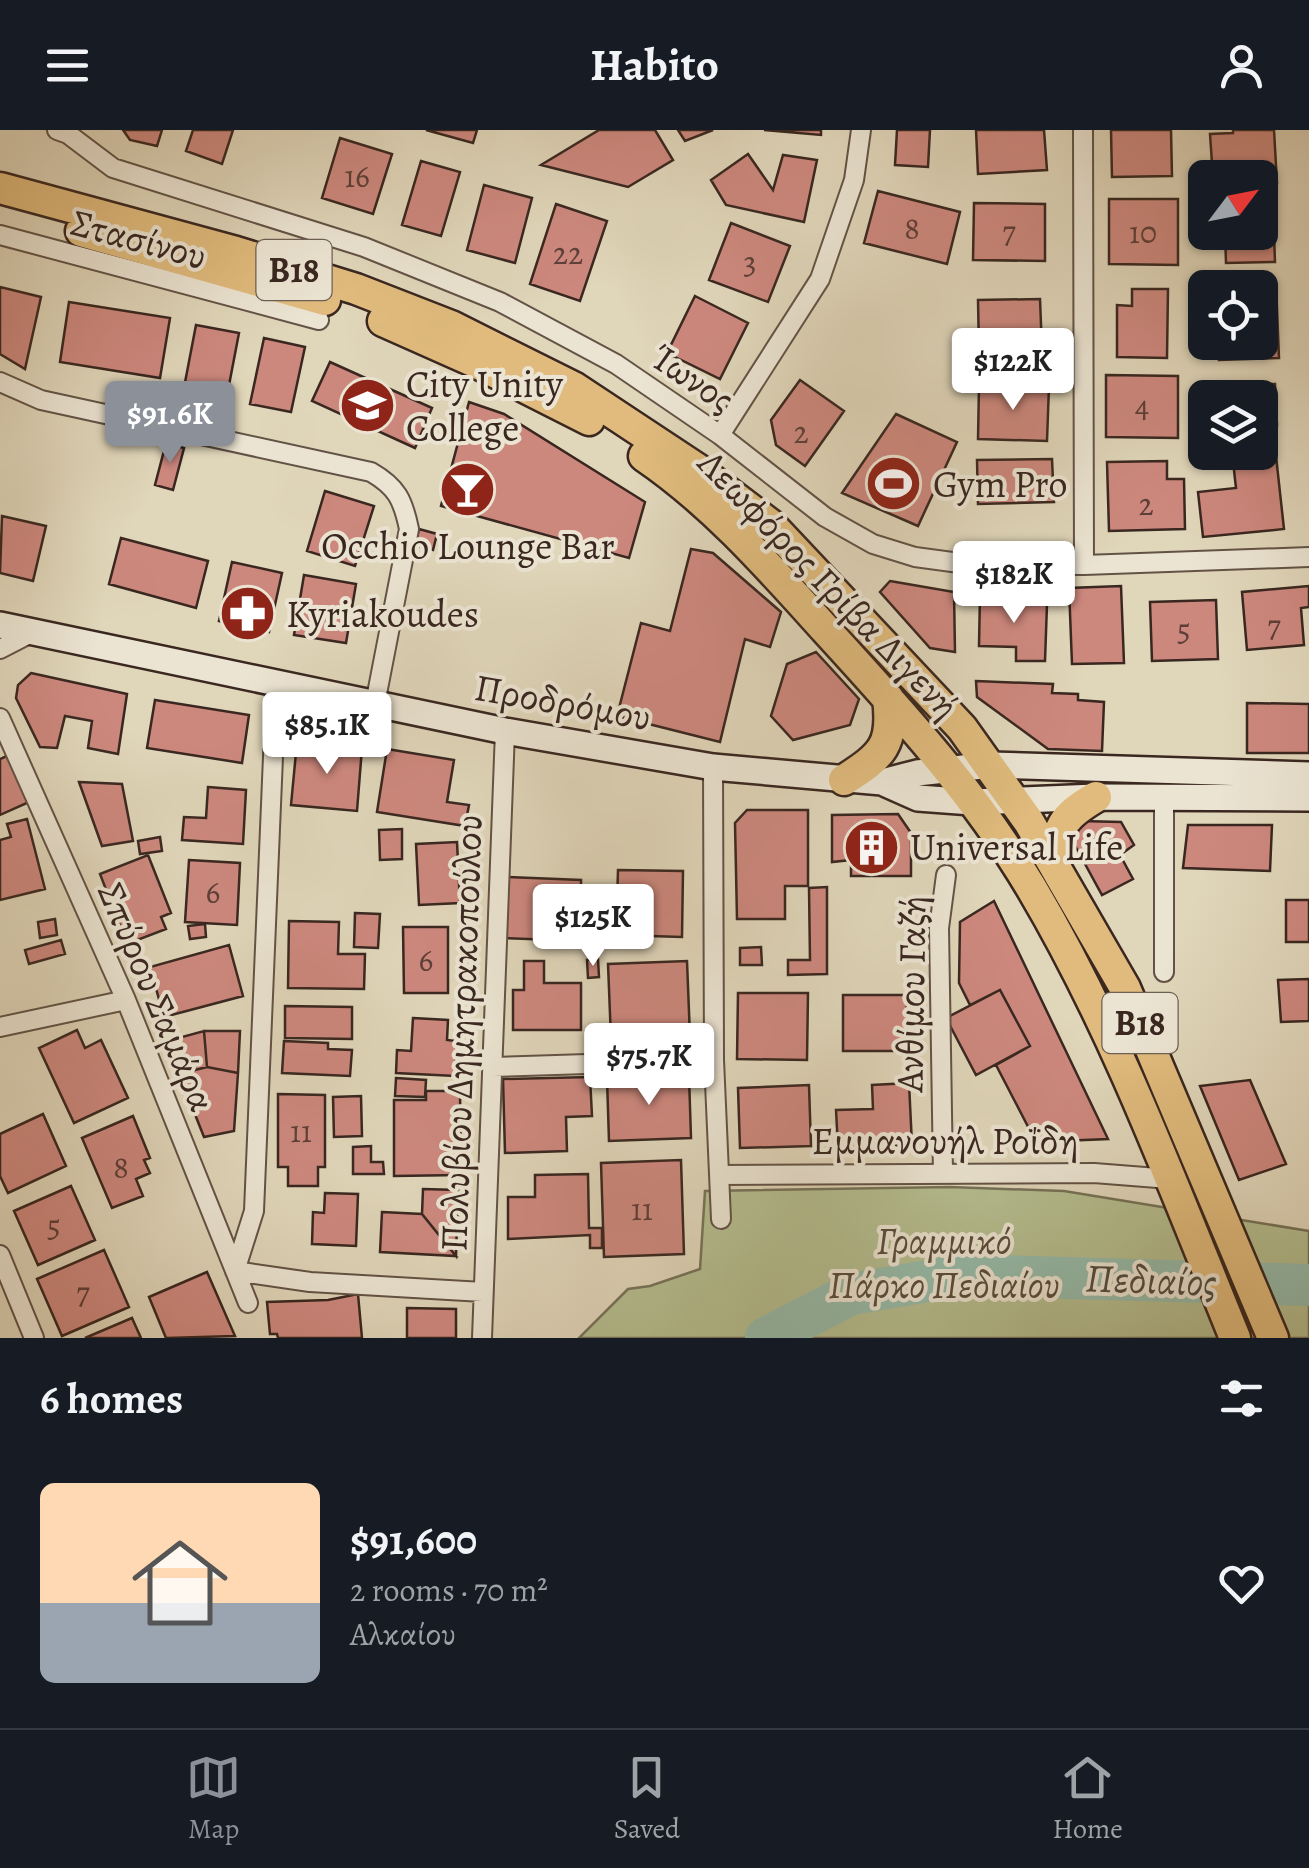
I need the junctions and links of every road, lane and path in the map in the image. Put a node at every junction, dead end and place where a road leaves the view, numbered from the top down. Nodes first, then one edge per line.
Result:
1 (862, 130) edge
2 (1084, 130) edge
3 (65, 131) edge
4 (0, 188) edge
5 (0, 206) edge
6 (0, 235) edge
7 (320, 320) dead end
8 (0, 382) edge
9 (720, 436) junction
10 (1309, 557) edge
11 (1084, 565) junction
12 (0, 624) edge
13 (35, 631) junction
14 (0, 650) edge
15 (276, 685) junction
16 (888, 698) junction
17 (374, 704) junction
18 (0, 718) edge
19 (504, 731) junction
20 (991, 765) junction
21 (713, 767) junction
22 (950, 768) junction
23 (1309, 775) edge
24 (844, 780) junction
25 (882, 782) junction
26 (1096, 798) junction
27 (1164, 798) junction
28 (1309, 798) edge
29 (972, 802) junction
30 (1015, 802) junction
31 (1056, 866) junction
32 (946, 875) dead end
33 (1164, 972) dead end
34 (126, 1000) junction
35 (0, 1027) edge
36 (714, 1060) junction
37 (492, 1066) junction
38 (943, 1174) junction
39 (720, 1176) junction
40 (1170, 1179) junction
41 (722, 1220) dead end
42 (0, 1255) edge
43 (235, 1271) junction
44 (484, 1292) junction
45 (248, 1303) dead end
46 (34, 1338) edge
47 (482, 1338) edge
48 (1235, 1338) edge
49 (1273, 1338) edge

1 - 9 street
2 - 11 street
3 - 9 street, Ίωνος
4 - 20 main road, Λεωφόρος Γρίβα Διγενή / B18
5 - 16 main road, Λεωφόρος Γρίβα Διγενή / B18
6 - 7 street, Στασίνου
8 - 17 street
9 - 11 street, Ίωνος
10 - 11 street, Ίωνος
12 - 13 main road, Προδρόμου
13 - 14 street
13 - 15 main road, Προδρόμου
15 - 17 main road, Προδρόμου
15 - 43 street
16 - 22 main road, Λεωφόρος Γρίβα Διγενή / B18
16 - 24 main road
17 - 19 main road, Προδρόμου
18 - 34 street, Σπύρου Σαμάρα
19 - 21 main road, Προδρόμου
19 - 37 street, Πολυβίου Δημητρακοπούλου
20 - 22 main road, Προδρόμου
20 - 23 main road, Προδρόμου
20 - 30 main road, Λεωφόρος Γρίβα Διγενή / B18
21 - 24 main road, Προδρόμου
21 - 36 street
22 - 25 main road, Προδρόμου
22 - 29 main road, Λεωφόρος Γρίβα Διγενή / B18
24 - 25 main road, Προδρόμου
25 - 29 main road, Προδρόμου
26 - 27 main road, Προδρόμου
26 - 30 main road, Προδρόμου
26 - 31 main road
27 - 28 main road, Προδρόμου
27 - 33 street
29 - 30 main road, Προδρόμου
29 - 40 main road, Λεωφόρος Γρίβα Διγενή / B18
30 - 31 main road, Λεωφόρος Γρίβα Διγενή / B18
31 - 49 main road, Λεωφόρος Γρίβα Διγενή / B18
32 - 38 street, Ανθίμου Γαζή
34 - 35 street
34 - 43 street, Σπύρου Σαμάρα
36 - 37 street
36 - 39 street
37 - 44 street, Πολυβίου Δημητρακοπούλου
38 - 39 street, Εμμανουήλ Ροΐδη
38 - 40 street, Εμμανουήλ Ροΐδη
39 - 41 street
40 - 48 main road, Λεωφόρος Γρίβα Διγενή / B18
42 - 46 street
43 - 44 street
43 - 45 street, Σπύρου Σαμάρα
44 - 47 street, Πολυβίου Δημητρακοπούλου

